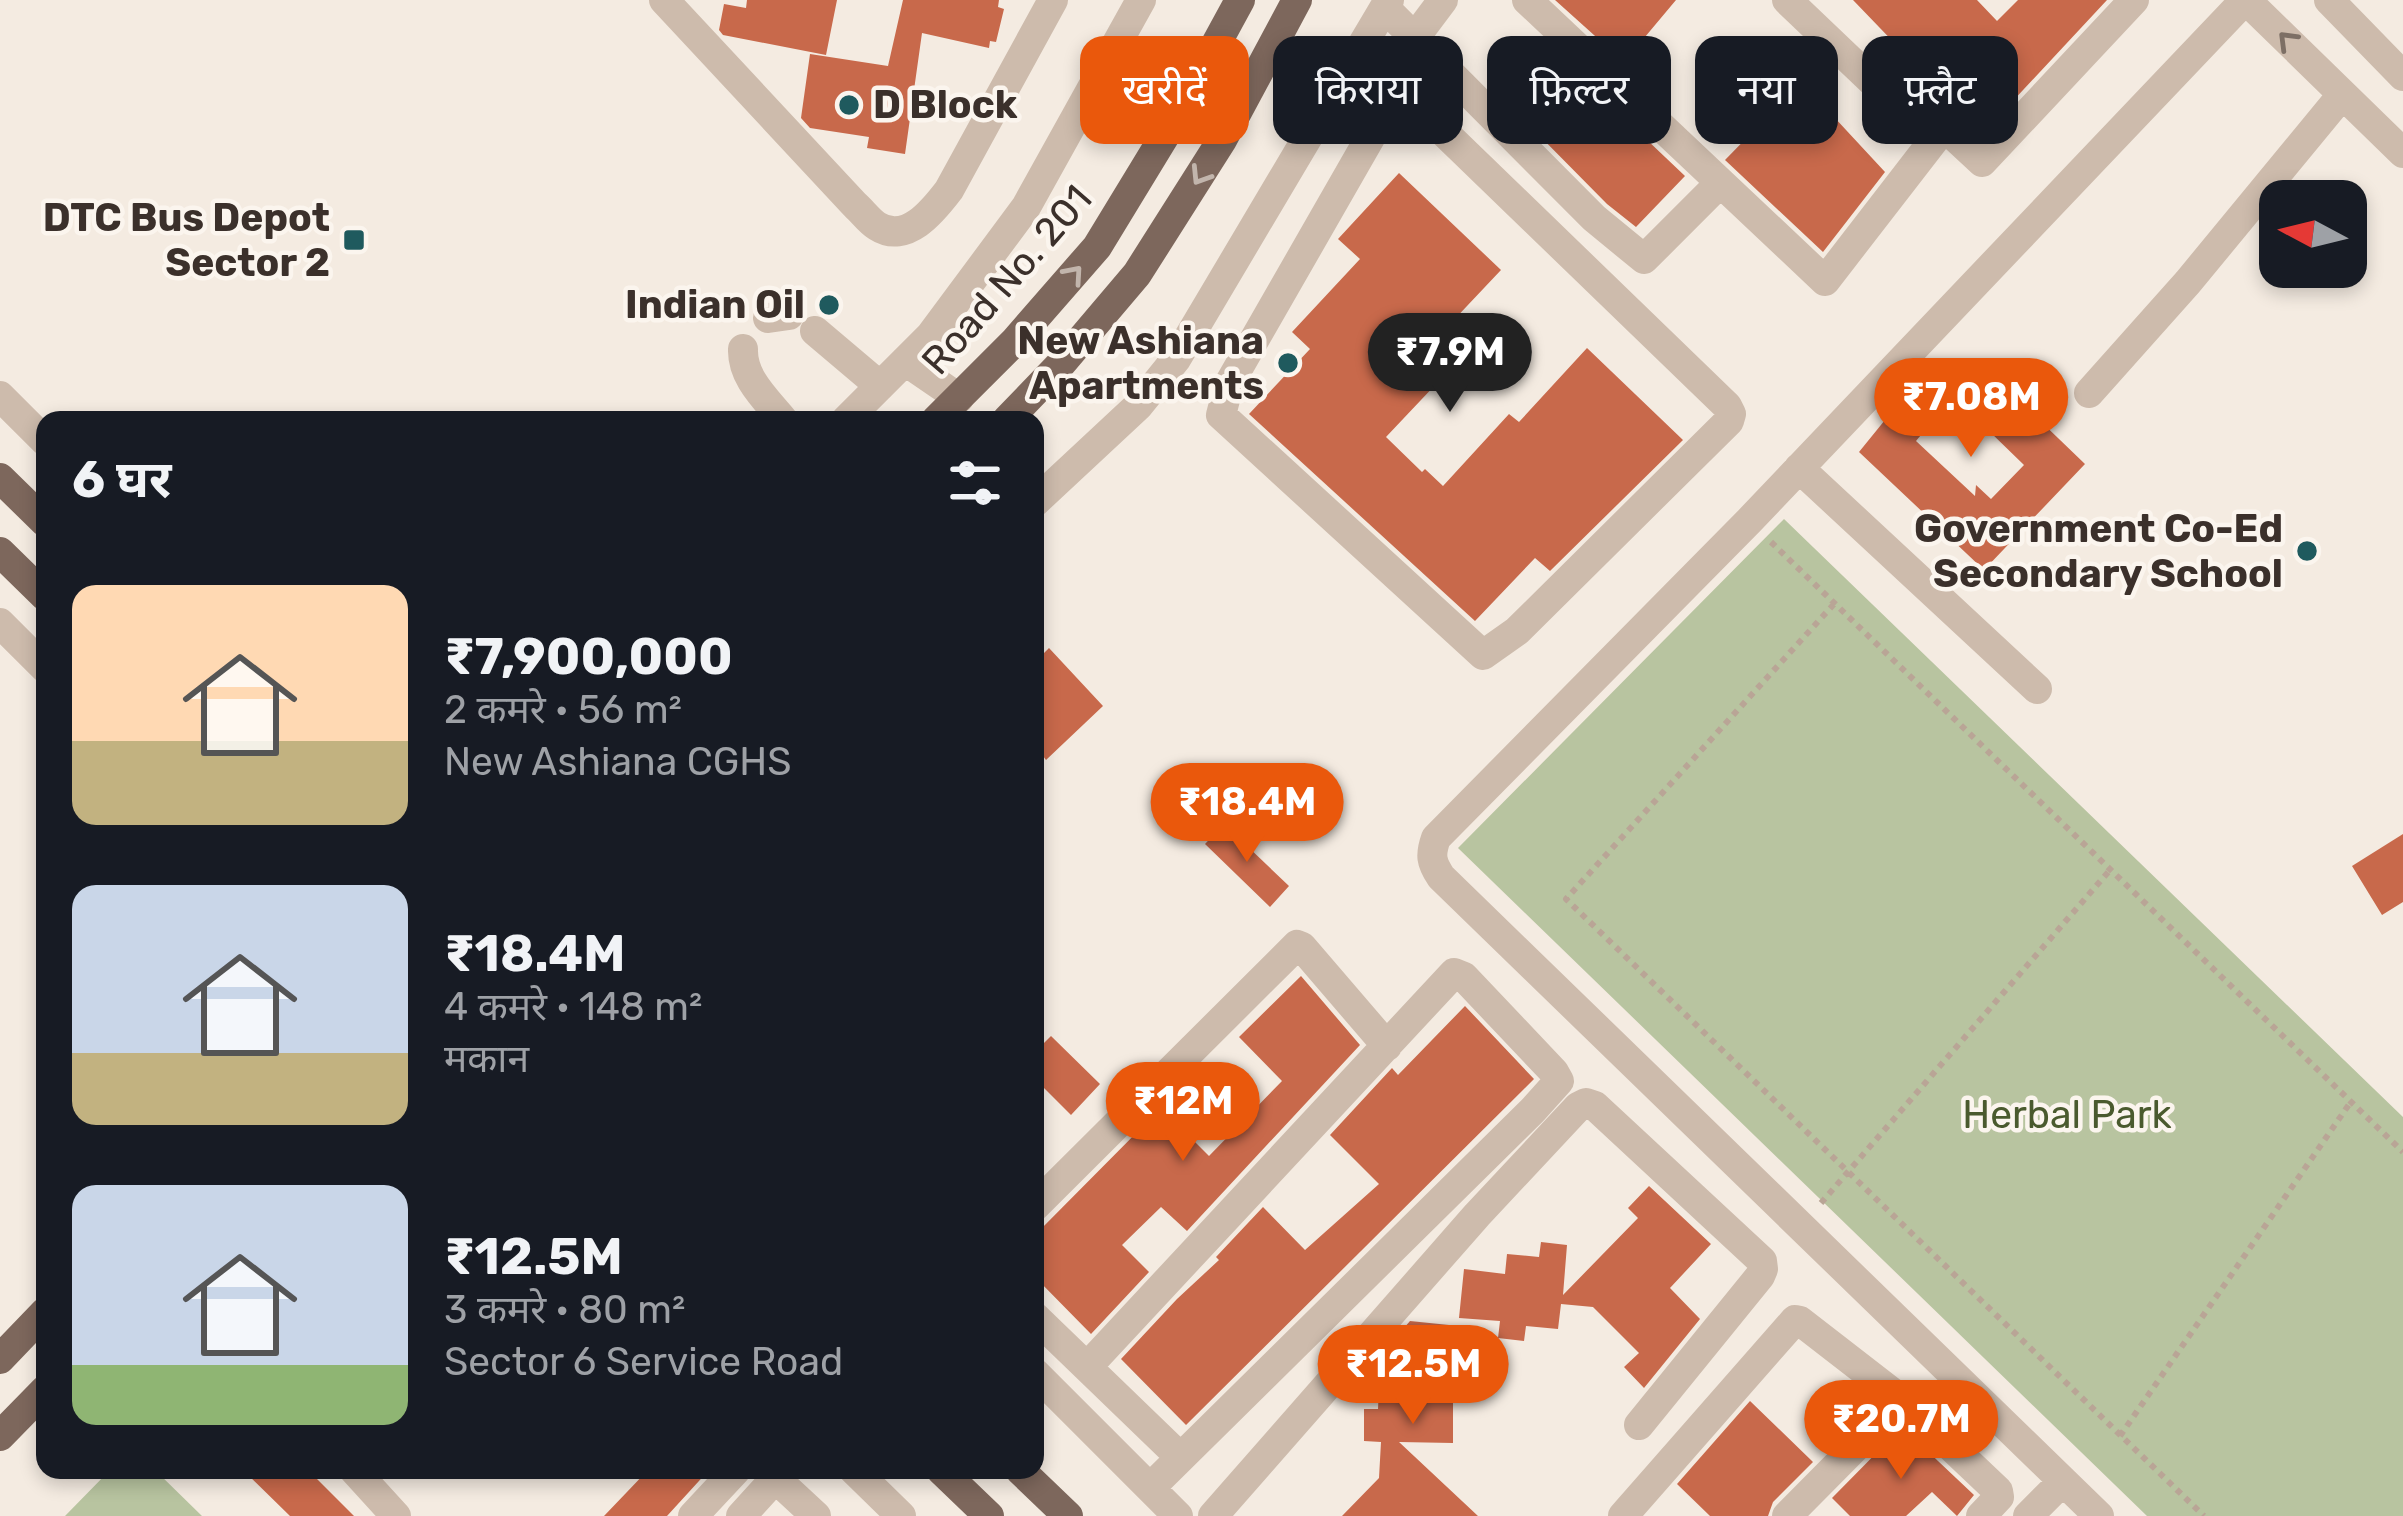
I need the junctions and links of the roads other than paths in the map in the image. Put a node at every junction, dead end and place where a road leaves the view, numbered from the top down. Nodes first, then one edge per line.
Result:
1 (664, 0) edge
2 (1053, 0) edge
3 (1142, 0) edge
4 (1240, 0) edge
5 (1297, 0) edge
6 (1443, 0) edge
7 (1527, 0) edge
8 (1787, 0) edge
9 (1807, 0) edge
10 (2134, 0) edge
11 (2246, 0) edge
12 (2329, 0) edge
13 (1387, 4) edge
14 (1369, 36) edge
15 (1416, 36) joint
16 (2403, 76) edge
17 (1463, 84) edge
18 (1398, 89) joint
19 (2342, 95) junction
20 (1305, 144) edge
21 (2403, 153) edge
22 (1720, 183) junction
23 (791, 322) dead end
24 (742, 349) dead end
25 (904, 361) junction
26 (880, 386) junction
27 (2089, 393) dead end
28 (0, 396) edge
29 (959, 398) junction
30 (776, 411) edge
31 (855, 411) edge
32 (945, 411) edge
33 (1016, 411) edge
34 (36, 432) edge
35 (1799, 468) junction
36 (0, 478) edge
37 (1044, 493) edge
38 (36, 513) edge
39 (0, 552) edge
40 (36, 587) edge
41 (0, 623) edge
42 (36, 659) edge
43 (2037, 689) dead end
44 (1387, 1046) junction
45 (1044, 1197) edge
46 (36, 1321) edge
47 (1044, 1326) edge
48 (0, 1359) edge
49 (1087, 1367) junction
50 (1044, 1382) edge
51 (36, 1399) edge
52 (1902, 1400) junction
53 (1639, 1425) dead end
54 (0, 1436) edge
55 (1180, 1457) junction
56 (362, 1479) edge
57 (728, 1479) edge
58 (774, 1479) edge
59 (783, 1479) edge
60 (863, 1479) edge
61 (949, 1479) edge
62 (1029, 1479) edge
63 (2062, 1481) junction
64 (1150, 1488) junction
65 (1225, 1511) edge
66 (396, 1516) edge
67 (693, 1516) edge
68 (740, 1516) edge
69 (815, 1516) edge
70 (901, 1516) edge
71 (988, 1516) edge
72 (1068, 1516) edge
73 (1178, 1516) edge
74 (1623, 1516) edge
75 (1787, 1516) edge
76 (1981, 1516) edge
77 (2028, 1516) edge
78 (2099, 1516) edge

1 - 2 street
3 - 25 street
29 -> 4 main road, Road No. 201
5 -> 33 main road
6 - 15 street
7 - 22 street
8 - 22 street
9 - 10 street
19 -> 11 street
11 - 35 street
12 - 16 street
13 - 14 street
13 - 15 street
17 - 22 street
18 - 18 street
19 - 21 street
19 - 27 street
20 - 37 street
23 - 26 street
24 - 30 street
25 - 26 street
25 - 29 street
26 - 31 street
28 - 34 street
29 - 32 main road, Road No. 201
35 - 43 street
35 - 63 street
36 - 38 main road
39 - 40 main road
41 - 42 street
44 - 45 street
44 - 49 street
44 - 55 street
46 - 48 main road
47 - 49 street
49 - 55 street
50 - 64 street
51 - 54 main road
52 - 74 street
52 - 75 street
52 - 76 street
53 - 65 street
55 - 64 street
56 - 66 street
57 - 67 street
58 - 68 street
59 - 69 street
60 - 70 street
61 - 71 main road
62 - 72 main road
63 - 77 street
63 - 78 street
64 - 73 street

